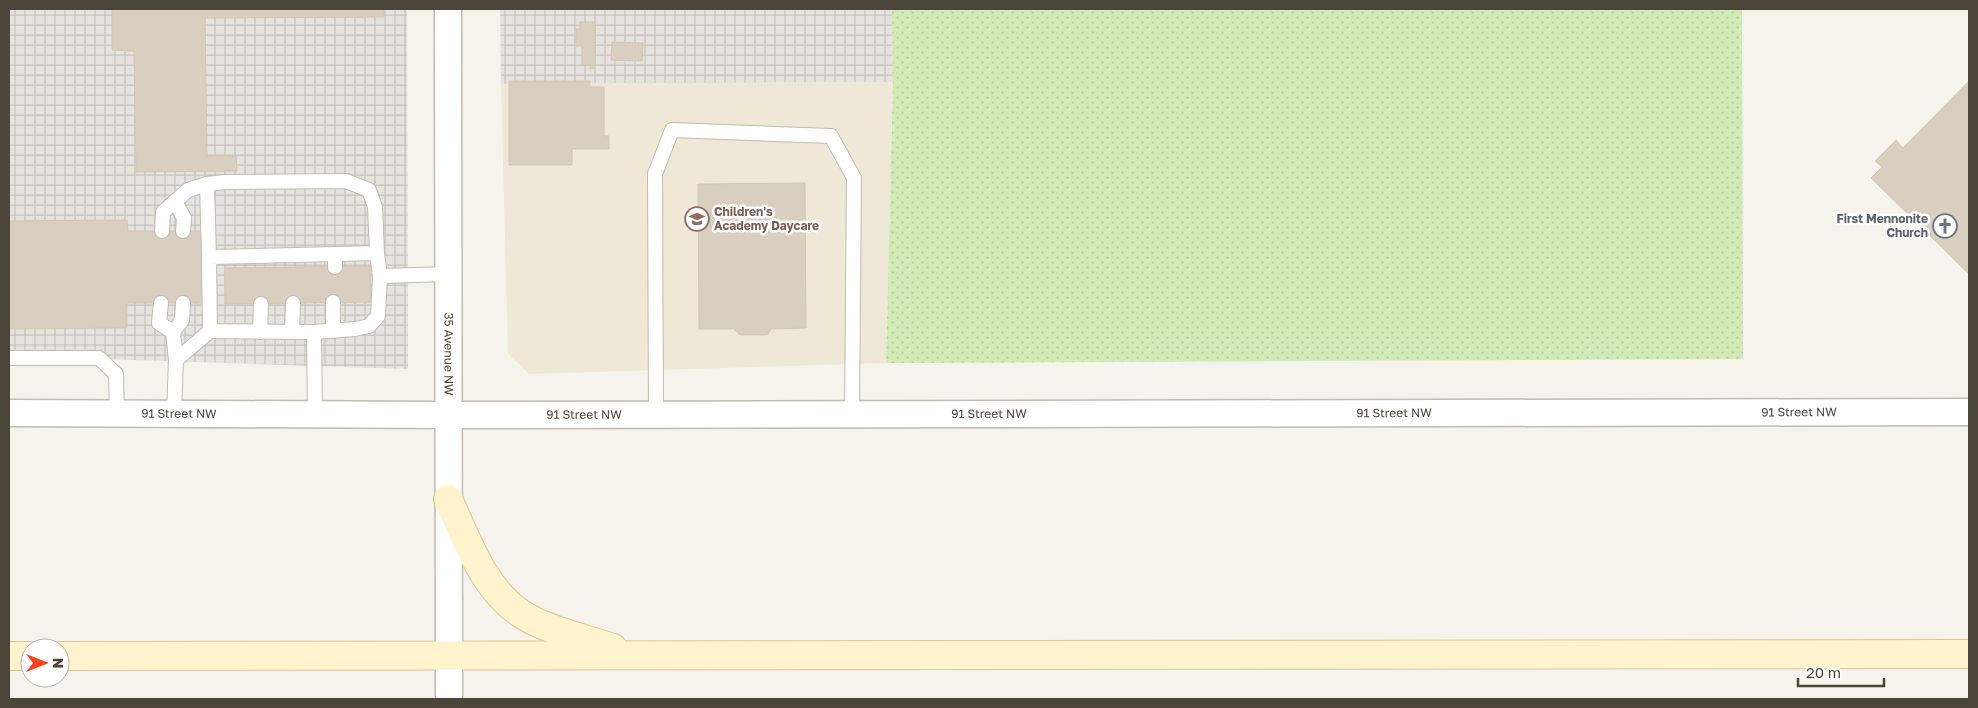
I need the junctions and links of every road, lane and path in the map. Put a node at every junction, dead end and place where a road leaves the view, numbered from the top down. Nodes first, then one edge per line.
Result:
1 (448, 9) edge
2 (207, 184) junction
3 (175, 202) junction
4 (183, 231) dead end
5 (162, 232) dead end
6 (377, 253) junction
7 (209, 257) junction
8 (448, 274) junction
9 (380, 276) junction
10 (333, 302) dead end
11 (161, 303) dead end
12 (183, 303) dead end
13 (293, 303) dead end
14 (261, 304) dead end
15 (210, 331) junction
16 (292, 331) junction
17 (333, 331) junction
18 (173, 332) junction
19 (260, 332) junction
20 (314, 332) junction
21 (9, 358) edge
22 (176, 360) junction
23 (1969, 412) edge
24 (9, 413) edge
25 (117, 414) junction
26 (174, 414) junction
27 (315, 414) junction
28 (656, 414) junction
29 (852, 414) junction
30 (448, 415) junction
31 (448, 498) junction
32 (1969, 654) edge
33 (449, 655) junction
34 (70, 656) edge
35 (636, 656) junction
36 (449, 699) edge

1 - 8 street, 35 Avenue NW
2 - 3 lane
2 - 6 lane
2 - 7 lane
3 - 4 lane
3 - 5 lane
6 - 7 lane
6 - 9 lane
7 - 15 lane
8 - 9 lane
8 - 30 street, 35 Avenue NW
9 - 17 lane
10 - 17 lane
11 - 18 lane
12 - 18 lane
13 - 16 lane
14 - 19 lane
15 - 19 lane
15 - 22 lane
16 - 19 lane
16 - 20 lane
17 - 20 lane
18 - 22 lane
20 - 27 lane
21 - 25 lane
22 - 26 lane
23 - 29 street, 91 Street NW
24 - 25 street, 91 Street NW
25 - 26 street, 91 Street NW
26 - 27 street, 91 Street NW
27 - 30 street, 91 Street NW
28 - 29 street, 91 Street NW
28 - 29 lane
28 - 30 street, 91 Street NW
30 - 31 street, 35 Avenue NW
31 - 33 street, 35 Avenue NW
31 - 35 main road
32 - 35 main road
33 - 34 main road
33 - 35 main road
33 - 36 street, 35 Avenue NW

